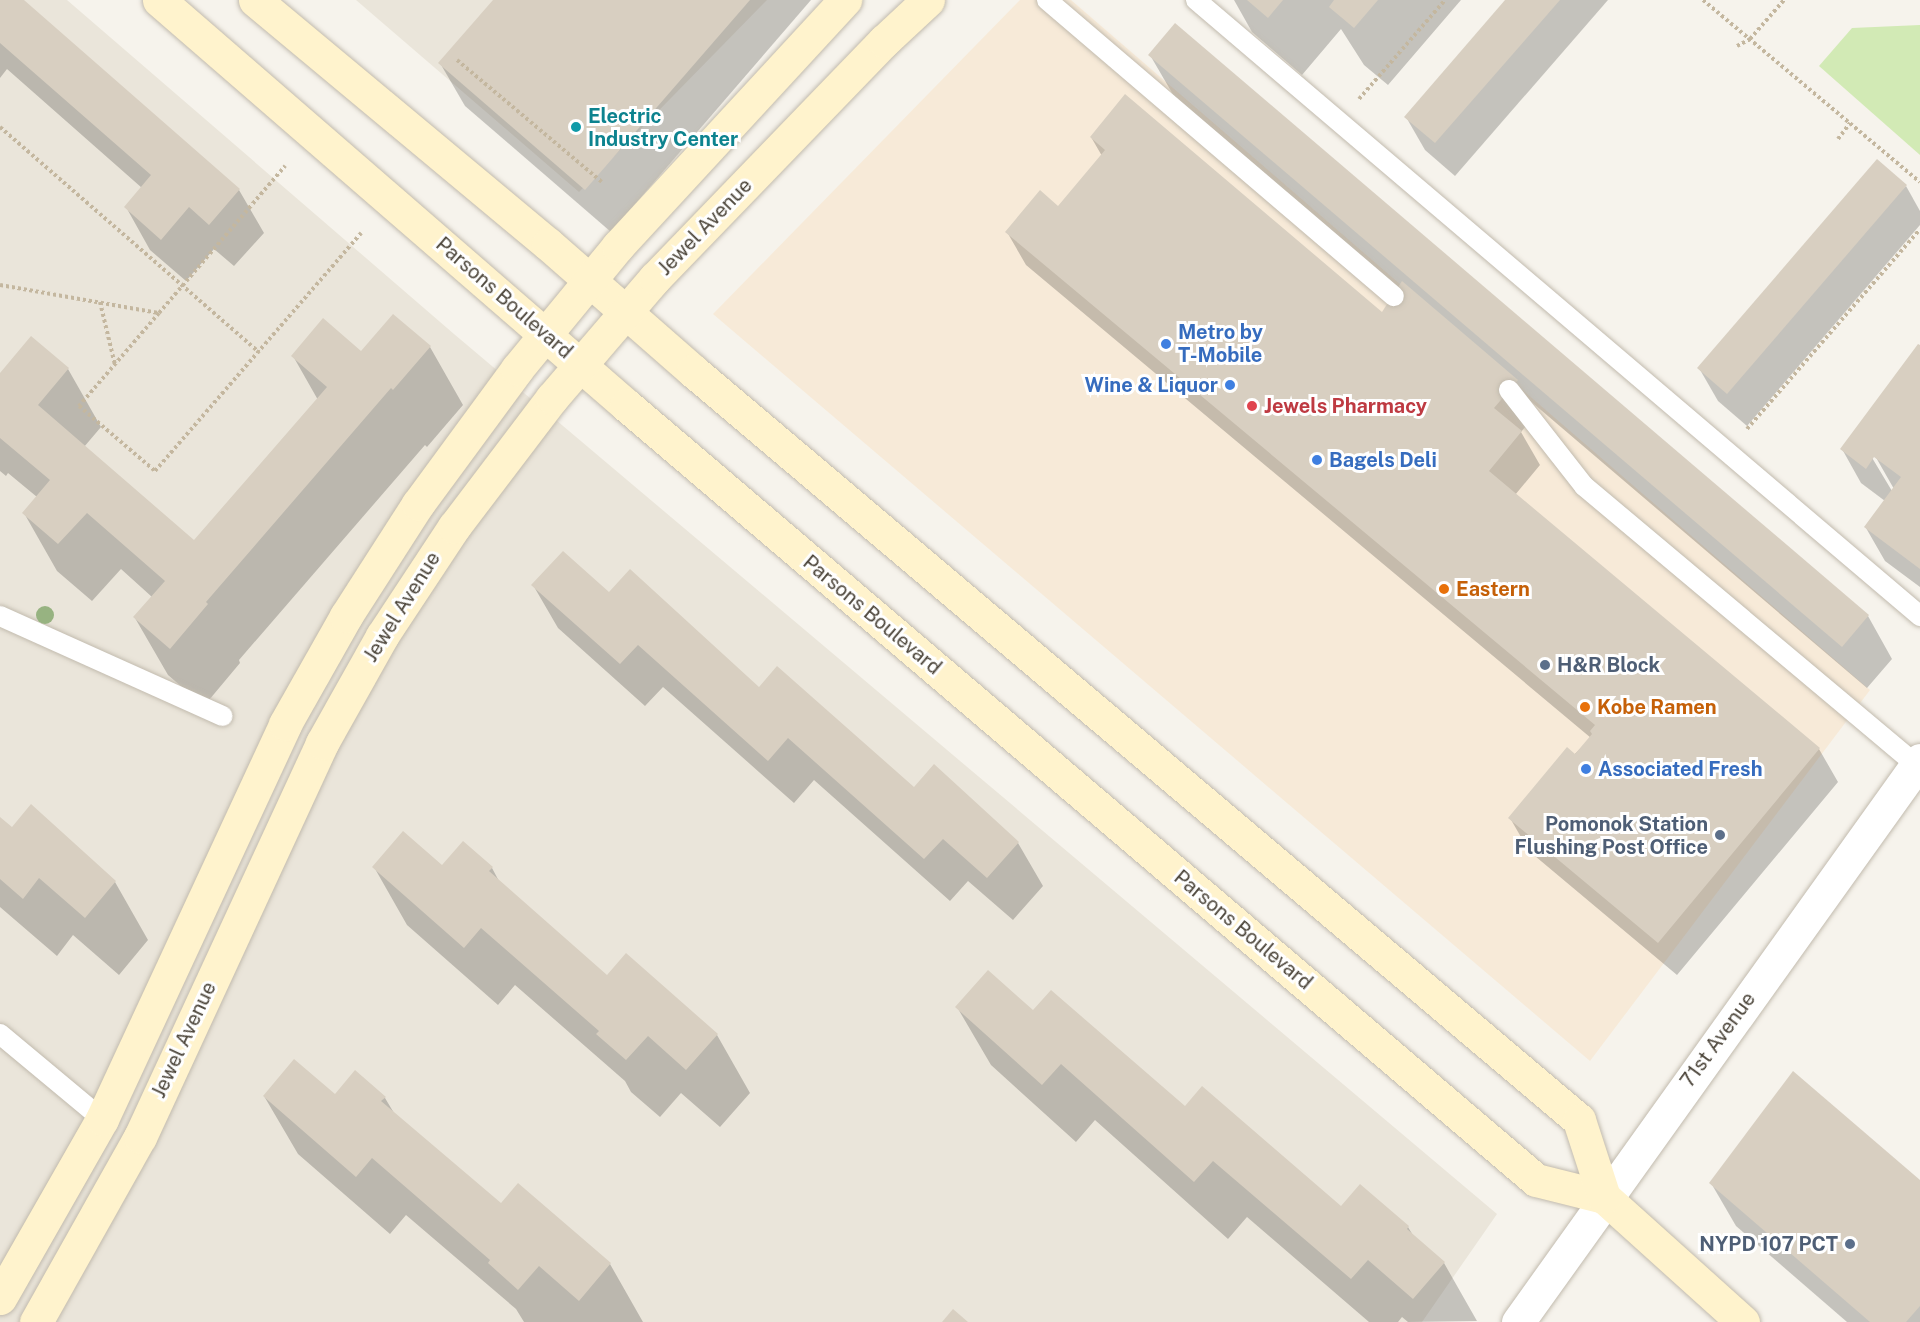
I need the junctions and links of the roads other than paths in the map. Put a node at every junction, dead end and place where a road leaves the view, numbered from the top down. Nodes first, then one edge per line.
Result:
1 (159, 0) edge
2 (255, 0) edge
3 (844, 0) edge
4 (928, 0) edge
5 (1047, 0) edge
6 (1196, 0) edge
7 (589, 280) junction
8 (1394, 296) dead end
9 (626, 312) junction
10 (544, 334) junction
11 (580, 366) junction
12 (1509, 390) dead end
13 (0, 616) edge
14 (1920, 616) edge
15 (223, 716) dead end
16 (1918, 762) edge
17 (0, 1034) edge
18 (102, 1119) junction
19 (1605, 1197) junction
20 (0, 1298) edge
21 (36, 1322) edge
22 (1518, 1322) edge
23 (1743, 1322) edge

1 - 10 street, Parsons Boulevard
2 - 7 street, Parsons Boulevard
3 - 7 street, Jewel Avenue
4 - 9 street, Jewel Avenue
5 - 8 lane
6 - 14 lane
7 - 9 street, Parsons Boulevard
7 - 10 street, Jewel Avenue
9 - 11 street, Jewel Avenue
9 - 19 street, Parsons Boulevard
10 - 11 street, Parsons Boulevard
10 - 18 street, Jewel Avenue
11 - 19 street, Parsons Boulevard
11 - 21 street, Jewel Avenue
12 - 16 lane
13 - 15 lane
16 - 19 street, 71st Avenue
17 - 18 lane
18 - 20 street, Jewel Avenue
19 - 22 street, 71st Avenue
19 - 23 street, Parsons Boulevard

